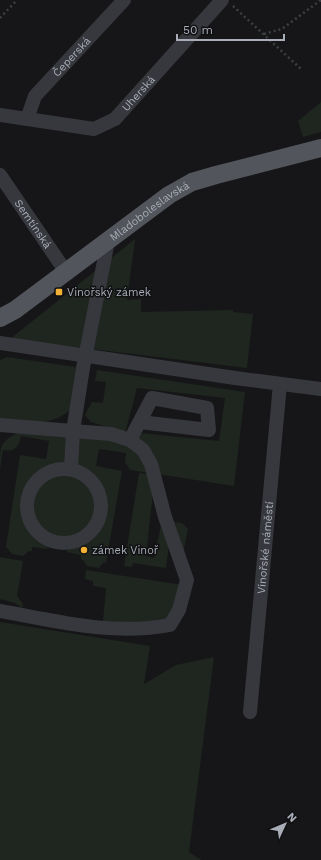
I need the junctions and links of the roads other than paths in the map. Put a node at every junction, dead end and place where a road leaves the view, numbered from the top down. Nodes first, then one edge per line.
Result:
1 (124, 0) edge
2 (222, 2) edge
3 (0, 115) edge
4 (27, 119) junction
5 (321, 148) edge
6 (0, 176) edge
7 (108, 241) junction
8 (66, 272) junction
9 (0, 318) edge
10 (0, 342) edge
11 (86, 355) junction
12 (280, 384) junction
13 (321, 389) edge
14 (140, 422) dead end
15 (0, 425) edge
16 (73, 431) junction
17 (130, 440) junction
18 (71, 470) junction
19 (0, 611) edge
20 (250, 712) dead end

1 - 4 street, Čeperská
2 - 4 street, Uherská
3 - 4 street, Uherská
5 - 7 main road, Mladoboleslavská
6 - 8 street, Semtínská
7 - 8 main road, Mladoboleslavská
7 - 11 street
8 - 9 main road, Mladoboleslavská
10 - 11 street
11 - 12 street
11 - 16 street
12 - 13 street
12 - 20 street, Vinořské náměstí
14 - 17 street
15 - 16 street
16 - 17 street
16 - 18 street
17 - 19 street
18 - 18 street

